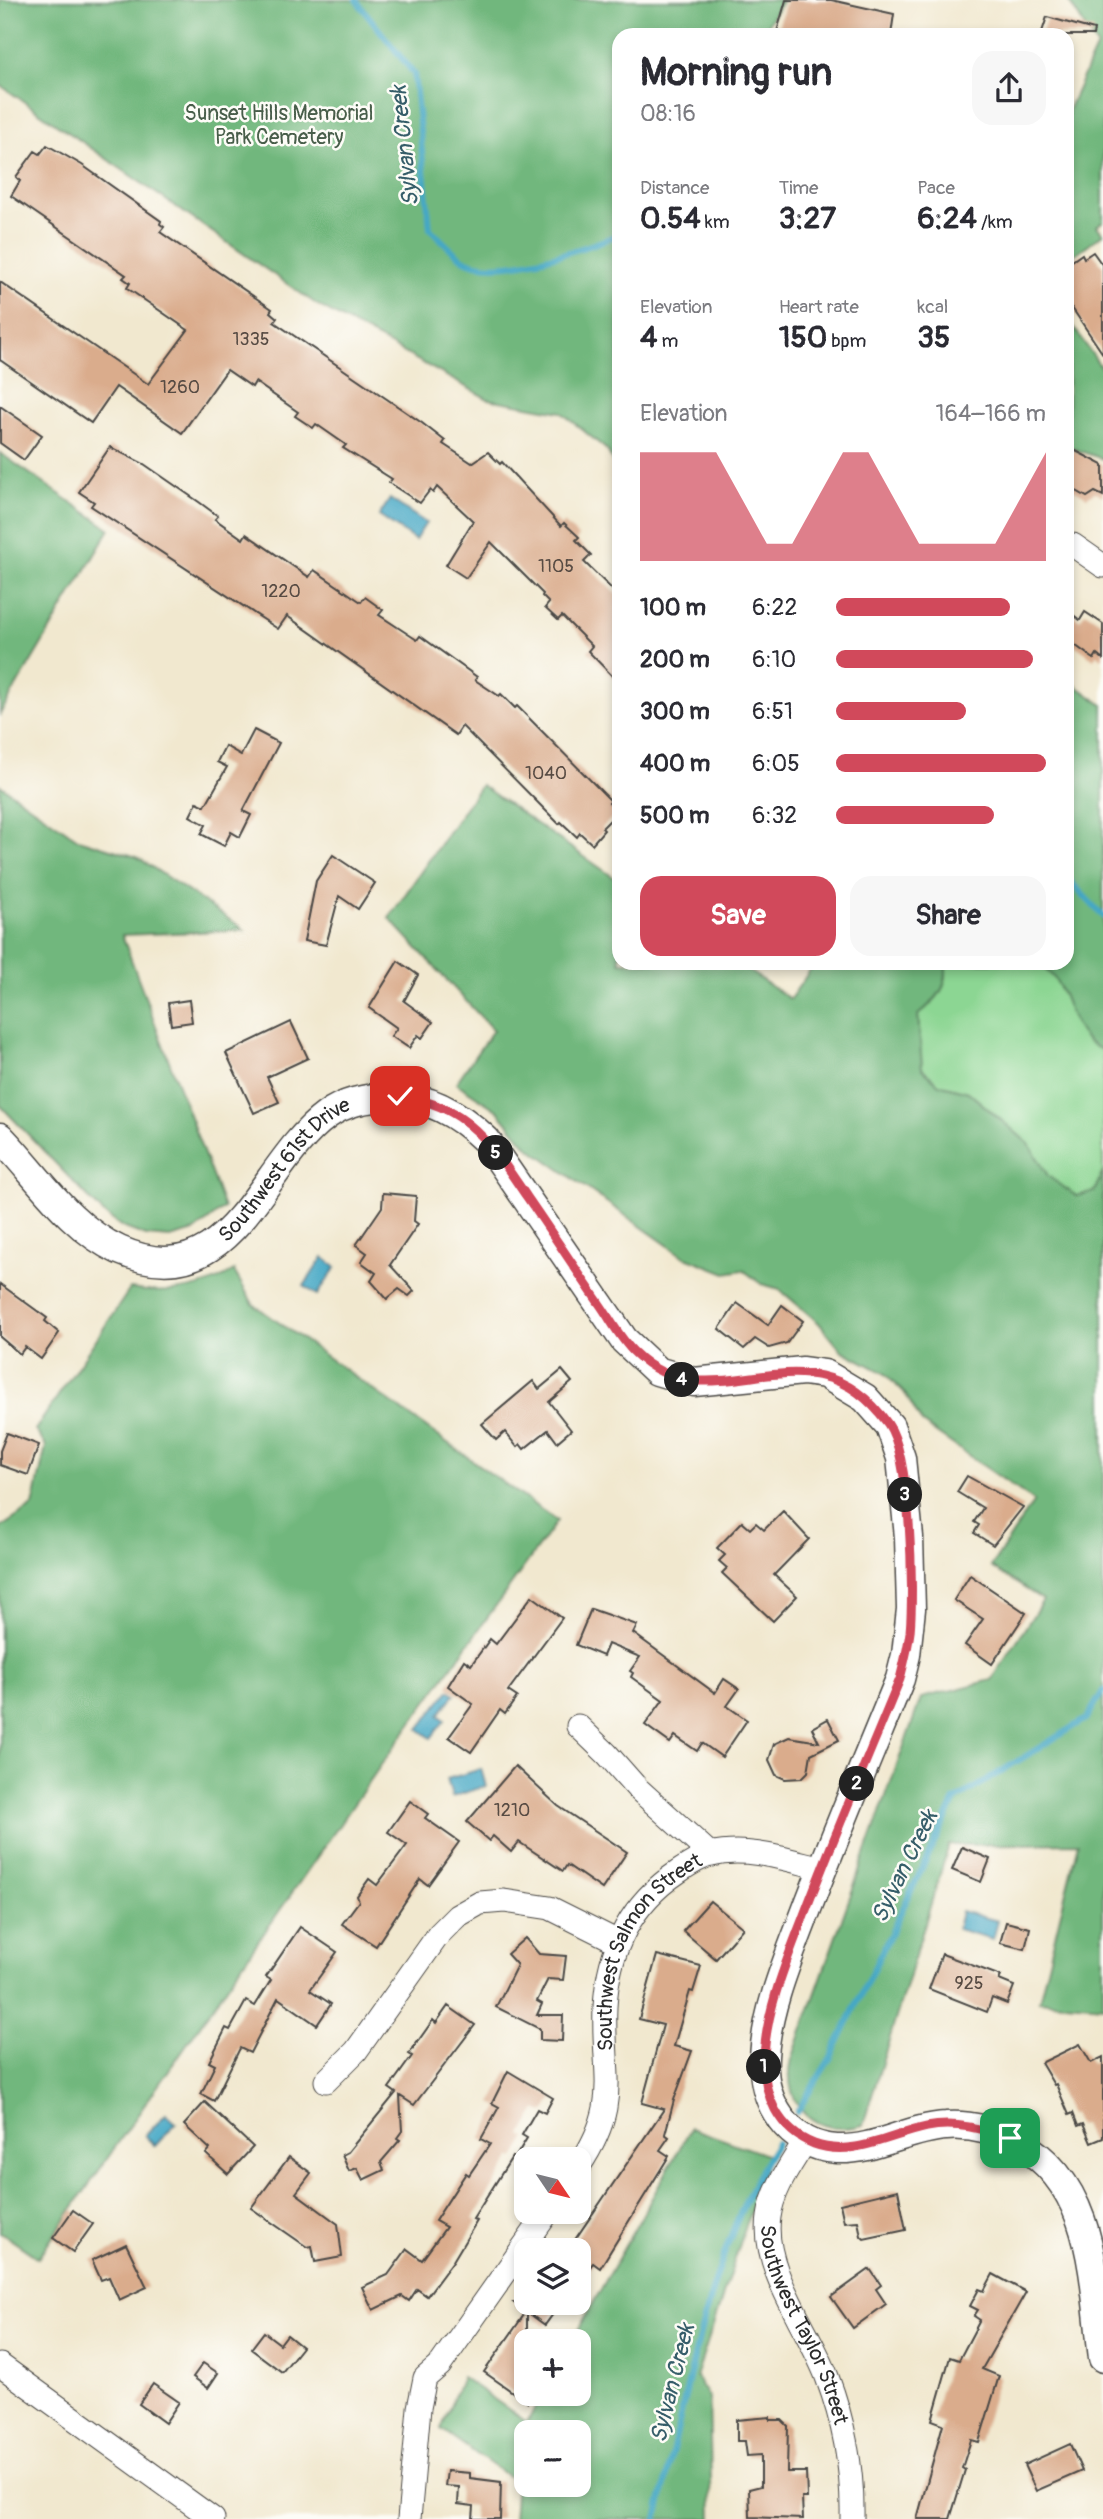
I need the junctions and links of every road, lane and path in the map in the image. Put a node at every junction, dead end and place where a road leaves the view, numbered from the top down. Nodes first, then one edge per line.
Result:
1 (1074, 546) edge
2 (1103, 566) edge
3 (0, 1137) edge
4 (578, 1726) dead end
5 (711, 1855) junction
6 (822, 1868) junction
7 (618, 1942) junction
8 (326, 2081) dead end
9 (806, 2140) junction
10 (592, 2147) edge
11 (540, 2224) edge
12 (1103, 2358) edge
13 (0, 2365) edge
14 (213, 2519) edge
15 (409, 2519) edge
16 (852, 2519) edge

1 - 2 street
3 - 6 street, Southwest 61st Drive
4 - 5 street
5 - 6 street, Southwest Salmon Street
5 - 7 street, Southwest Salmon Street
6 - 9 street, Southwest 61st Drive
7 - 8 street
7 - 10 street, Southwest Salmon Street
9 - 12 street, Southwest 61st Drive
9 - 16 street, Southwest Taylor Street
11 - 15 street
13 - 14 street

